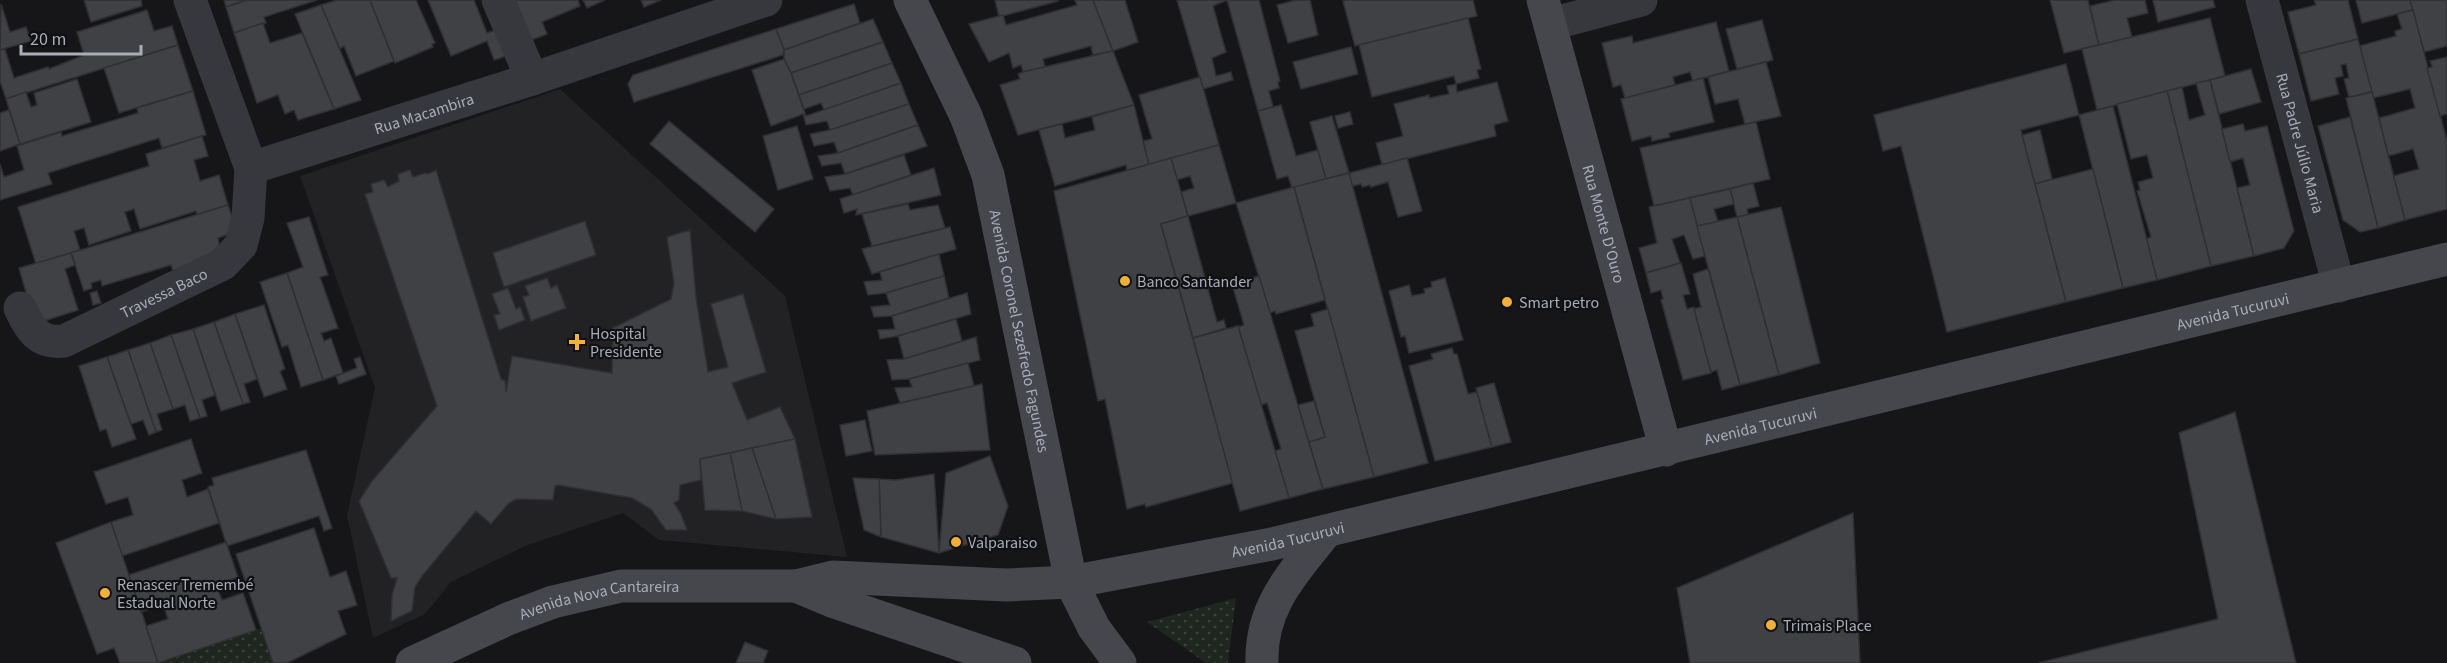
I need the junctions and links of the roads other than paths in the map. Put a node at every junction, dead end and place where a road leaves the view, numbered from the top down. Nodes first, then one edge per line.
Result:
1 (190, 0) edge
2 (498, 0) edge
3 (766, 0) edge
4 (910, 0) edge
5 (1641, 0) edge
6 (2262, 0) edge
7 (1547, 12) edge
8 (532, 79) junction
9 (251, 168) junction
10 (2439, 267) edge
11 (2339, 286) junction
12 (20, 308) dead end
13 (1665, 450) junction
14 (1326, 532) junction
15 (1071, 582) junction
16 (796, 586) junction
17 (412, 663) edge
18 (1015, 663) edge
19 (1120, 663) edge
20 (1262, 663) edge

1 - 9 street
2 - 8 street
3 - 8 street, Rua Macambira
4 - 15 main road, Avenida Coronel Sezefredo Fagundes
5 - 7 street
6 - 11 street, Rua Padre Júlio Maria
7 - 13 main road, Rua Monte D'Ouro
8 - 9 street, Rua Macambira
9 - 12 street, Travessa Baco
10 - 11 main road, Avenida Tucuruvi
11 - 13 main road, Avenida Tucuruvi
13 - 14 main road, Avenida Tucuruvi
14 - 15 main road, Avenida Tucuruvi
14 - 20 main road
15 - 16 main road, Avenida Nova Cantareira
15 - 19 main road, Avenida Coronel Sezefredo Fagundes
16 - 17 main road, Avenida Nova Cantareira
16 - 18 main road, Avenida Nova Cantareira

